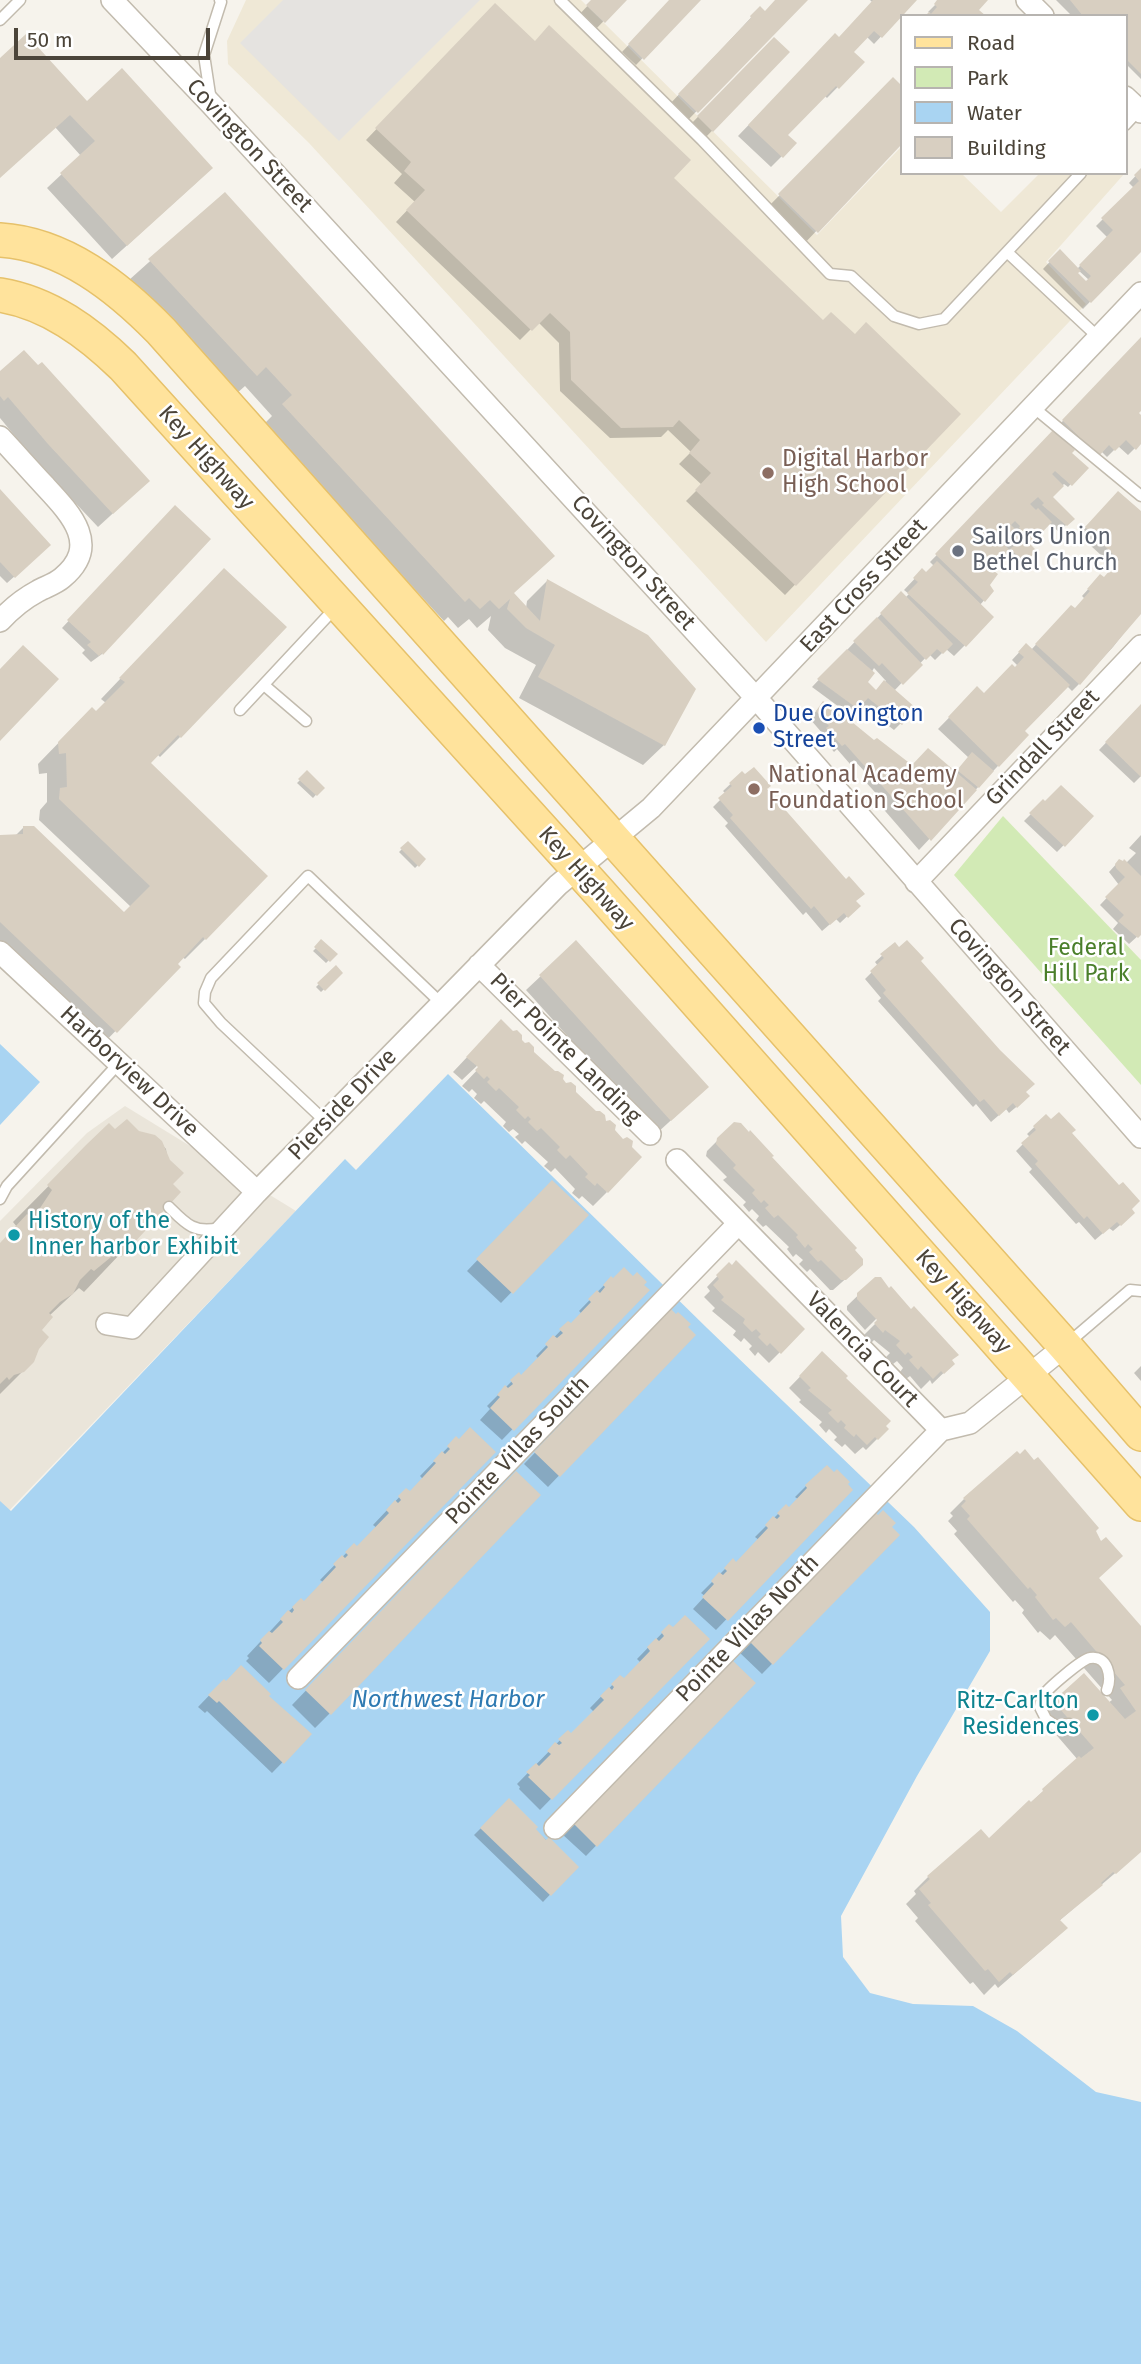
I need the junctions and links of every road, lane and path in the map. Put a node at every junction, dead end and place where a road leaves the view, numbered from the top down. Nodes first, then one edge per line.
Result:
1 (20, 0) edge
2 (559, 0) edge
3 (1027, 0) edge
4 (221, 1) edge
5 (122, 3) edge
6 (1041, 14) edge
7 (0, 20) edge
8 (211, 104) junction
9 (1078, 175) edge
10 (0, 240) edge
11 (1007, 252) junction
12 (1141, 293) edge
13 (0, 295) edge
14 (1099, 338) junction
15 (1034, 407) junction
16 (0, 438) edge
17 (1141, 496) edge
18 (339, 604) junction
19 (0, 621) edge
20 (1141, 646) edge
21 (264, 685) junction
22 (757, 698) junction
23 (240, 710) dead end
24 (306, 721) dead end
25 (614, 839) junction
26 (577, 869) junction
27 (916, 882) junction
28 (0, 952) edge
29 (480, 965) junction
30 (442, 1003) junction
31 (119, 1063) junction
32 (326, 1122) junction
33 (650, 1134) dead end
34 (1141, 1137) edge
35 (677, 1160) dead end
36 (257, 1192) junction
37 (0, 1199) edge
38 (169, 1207) dead end
39 (738, 1224) junction
40 (225, 1227) junction
41 (1141, 1291) edge
42 (107, 1324) dead end
43 (1065, 1346) junction
44 (1029, 1376) junction
45 (1128, 1414) edge
46 (941, 1430) junction
47 (1141, 1504) edge
48 (298, 1678) dead end
49 (1107, 1690) dead end
50 (1069, 1724) dead end
51 (555, 1828) dead end

1 - 7 lane
2 - 11 lane
3 - 6 street
4 - 8 lane
5 - 8 street, Covington Street
8 - 22 street, Covington Street
9 - 11 lane
10 - 25 main road, Key Highway
11 - 14 lane
12 - 14 street, East Cross Street
13 - 18 main road, Key Highway
14 - 15 street, East Cross Street
15 - 17 lane
15 - 22 street, East Cross Street
16 - 19 street
18 - 21 lane
18 - 26 main road, Key Highway
20 - 27 street, Grindall Street
21 - 23 lane
21 - 24 lane
22 - 25 street, East Cross Street
22 - 27 street, Covington Street
25 - 26 street, East Cross Street
25 - 43 main road, Key Highway
26 - 29 street, Pierside Drive
26 - 44 main road, Key Highway
27 - 34 street, Covington Street
28 - 31 street, Harborview Drive
29 - 30 street, Pierside Drive
29 - 33 street, Pier Pointe Landing
30 - 32 street, Pierside Drive
30 - 32 lane
31 - 36 street, Harborview Drive
31 - 37 lane
32 - 36 street, Pierside Drive
35 - 39 street, Valencia Court
36 - 40 street, Pierside Drive
38 - 40 lane
39 - 46 street, Valencia Court
39 - 48 street, Pointe Villas South
40 - 42 street, Pierside Drive
41 - 43 lane
43 - 44 street
43 - 45 main road, Key Highway
44 - 46 street
44 - 47 main road, Key Highway
46 - 51 street, Pointe Villas North
49 - 50 lane

